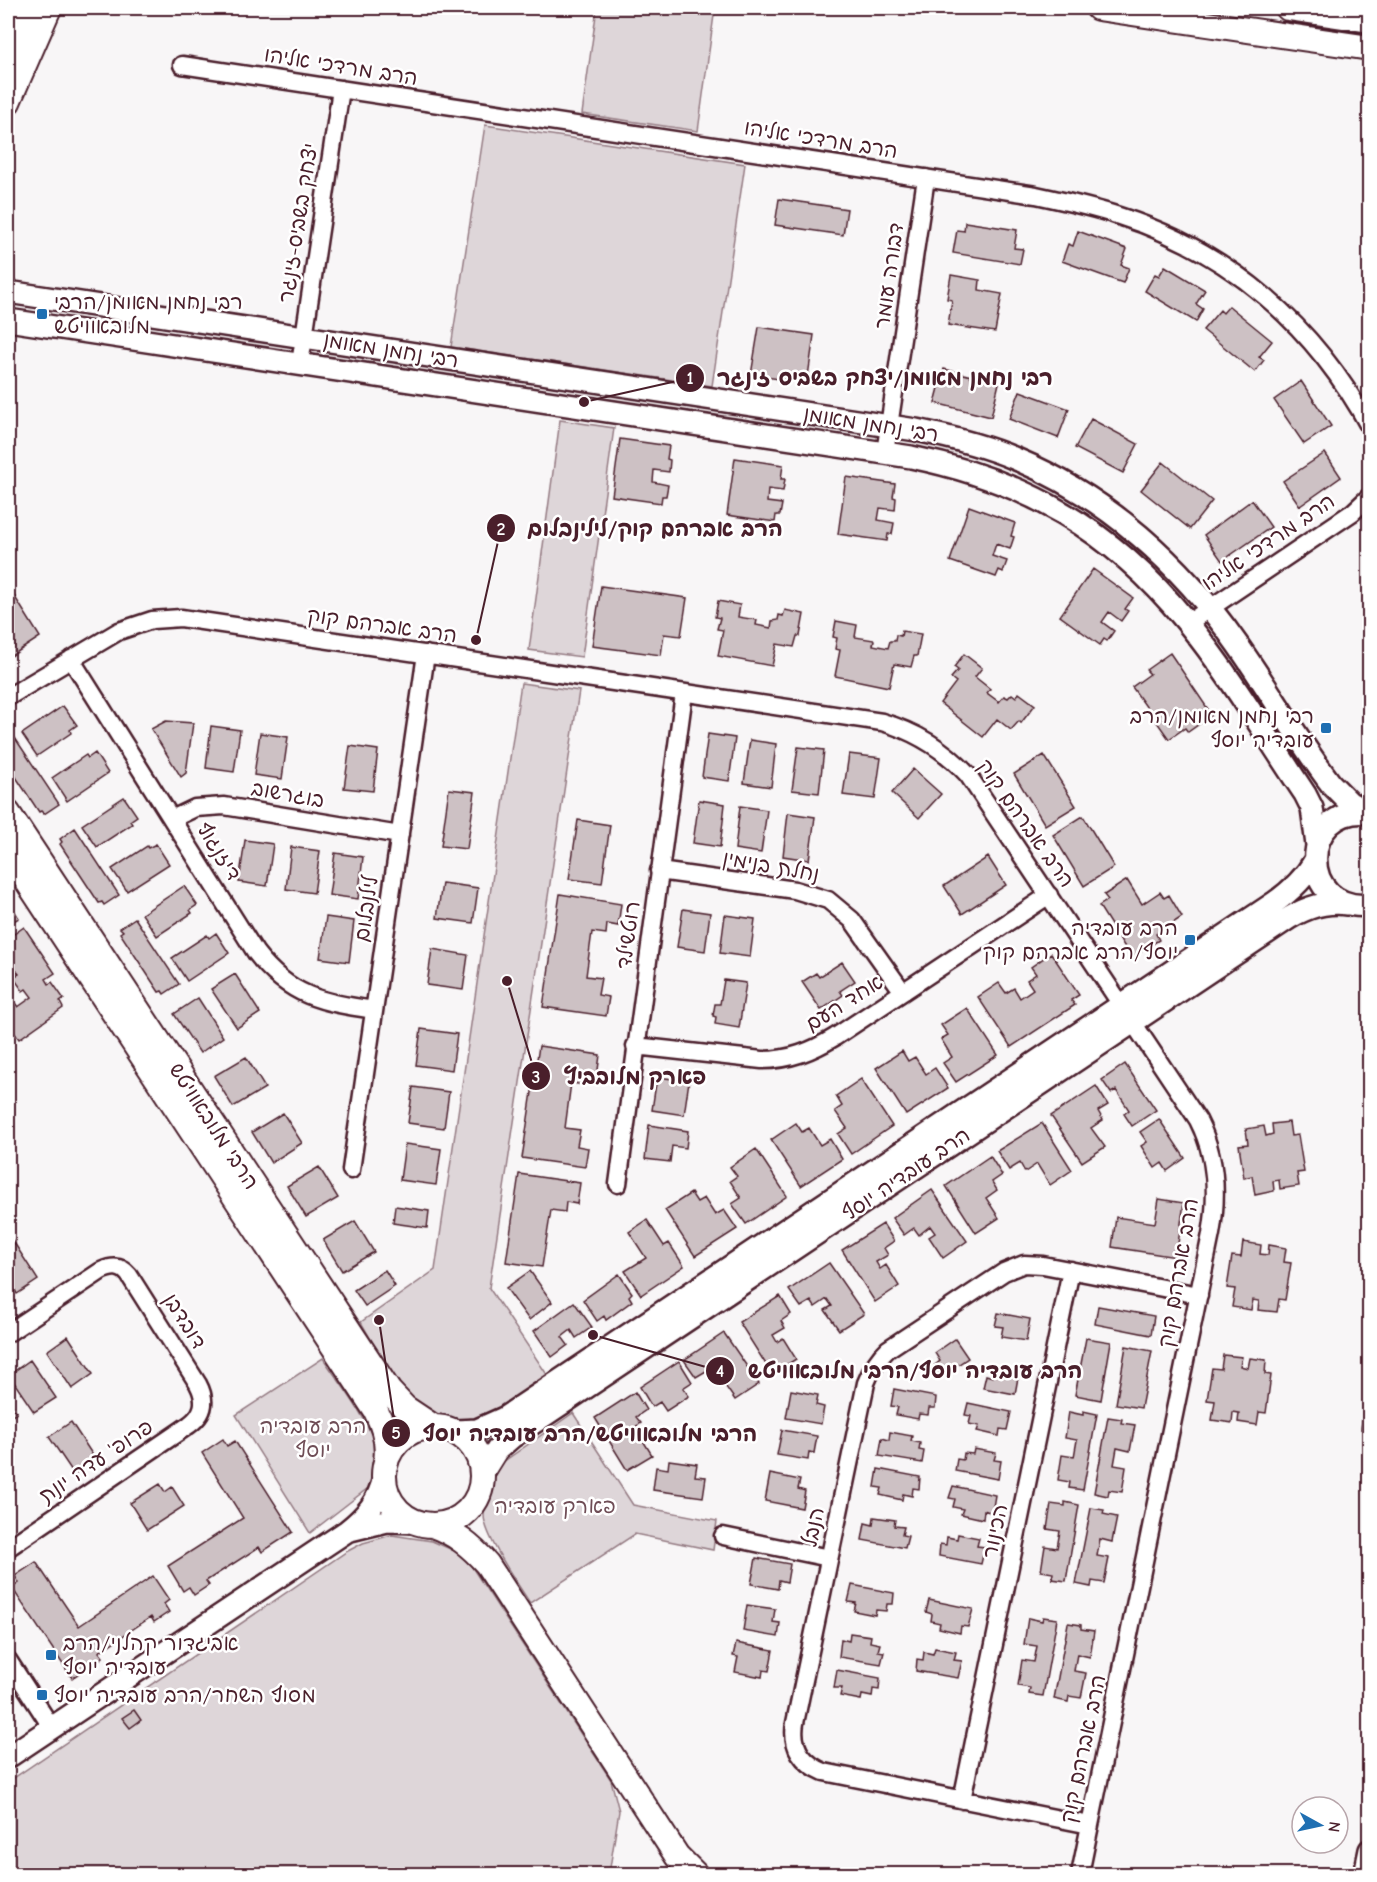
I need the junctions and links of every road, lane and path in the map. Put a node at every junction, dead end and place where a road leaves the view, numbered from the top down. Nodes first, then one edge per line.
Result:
1 (26, 8) edge
2 (49, 8) edge
3 (1098, 8) edge
4 (1287, 8) edge
5 (1370, 20) edge
6 (1370, 48) edge
7 (8, 50) edge
8 (182, 65) dead end
9 (341, 89) junction
10 (8, 102) edge
11 (926, 178) junction
12 (8, 292) edge
13 (8, 320) edge
14 (304, 337) junction
15 (300, 364) junction
16 (890, 426) junction
17 (1370, 428) edge
18 (885, 453) junction
19 (1370, 496) edge
20 (1210, 608) junction
21 (1188, 623) junction
22 (426, 654) junction
23 (71, 659) junction
24 (684, 693) junction
25 (8, 697) edge
26 (1369, 812) edge
27 (8, 813) edge
28 (172, 819) junction
29 (400, 835) junction
30 (8, 852) edge
31 (1316, 852) junction
32 (659, 871) junction
33 (1049, 896) junction
34 (1362, 906) edge
35 (903, 992) junction
36 (374, 1010) junction
37 (1127, 1013) junction
38 (635, 1046) junction
39 (351, 1170) dead end
40 (618, 1184) dead end
41 (1071, 1270) junction
42 (1199, 1295) junction
43 (8, 1333) edge
44 (203, 1406) joint
45 (443, 1429) junction
46 (385, 1469) junction
47 (480, 1486) junction
48 (424, 1523) junction
49 (347, 1531) junction
50 (723, 1536) dead end
51 (8, 1548) edge
52 (829, 1558) junction
53 (487, 1564) junction
54 (8, 1660) edge
55 (52, 1728) junction
56 (8, 1757) edge
57 (962, 1800) junction
58 (1090, 1826) junction
59 (1370, 1850) edge
60 (695, 1875) edge
61 (1080, 1875) edge
62 (1365, 1875) edge

1 - 7 main road
2 - 10 main road
3 - 6 main road
4 - 5 main road
8 - 9 street, הרב מרדכי אליהו
9 - 11 street, הרב מרדכי אליהו
9 - 14 street, יצחק בשביס-זינגר
11 - 16 street, דבורה עומר
11 - 17 street, הרב מרדכי אליהו
12 - 14 street, רבי נחמן מאומן
13 - 15 street, רבי נחמן מאומן
14 - 15 street, יצחק בשביס-זינגר
14 - 16 street, רבי נחמן מאומן
15 - 18 street, רבי נחמן מאומן
16 - 18 street, דבורה עומר
16 - 20 street, רבי נחמן מאומן
18 - 21 street, רבי נחמן מאומן
19 - 20 street, הרב מרדכי אליהו
20 - 21 street, הרב מרדכי אליהו
20 - 26 street, רבי נחמן מאומן
21 - 31 street, רבי נחמן מאומן
22 - 23 street, הרב אברהם קוק
22 - 24 street, הרב אברהם קוק
22 - 29 street, לילנבלום
23 - 25 street, הרב אברהם קוק
23 - 28 street, דיזנגוף
24 - 32 street, רוטשילד
24 - 33 street, הרב אברהם קוק
26 - 31 street, הרב עובדיה יוסף
27 - 45 main road, הרבי מלובאוויטש
28 - 29 street, בוגרשוב
28 - 36 street, דיזנגוף
29 - 36 street, לילנבלום
30 - 46 main road, הרבי מלובאוויטש
31 - 34 street, רבי נחמן מאומן
31 - 37 street, הרב עובדיה יוסף
32 - 35 street, נחלת בנימין
32 - 38 street, רוטשילד
33 - 35 street, אחד העם
33 - 37 street, הרב אברהם קוק
34 - 37 street, הרב עובדיה יוסף
35 - 38 street, אחד העם
36 - 39 street, לילנבלום
37 - 42 street, הרב אברהם קוק
37 - 45 street, הרב עובדיה יוסף
37 - 47 street, הרב עובדיה יוסף
38 - 40 street, רוטשילד
41 - 42 street, הנבל
41 - 52 street, הנבל
41 - 57 street, הכינור
42 - 58 street, הרב אברהם קוק
43 - 44 street, דובדבן
44 - 51 street, פרופ' עדה יונת
45 - 46 main road
45 - 47 main road
46 - 48 main road
46 - 49 street
47 - 48 main road
47 - 53 main road
48 - 49 street
48 - 53 main road
49 - 55 street
50 - 52 street
52 - 57 street, הנבל
53 - 60 main road
54 - 55 street
55 - 56 street
57 - 58 street, הנבל
58 - 61 street, הרב אברהם קוק
59 - 62 street

